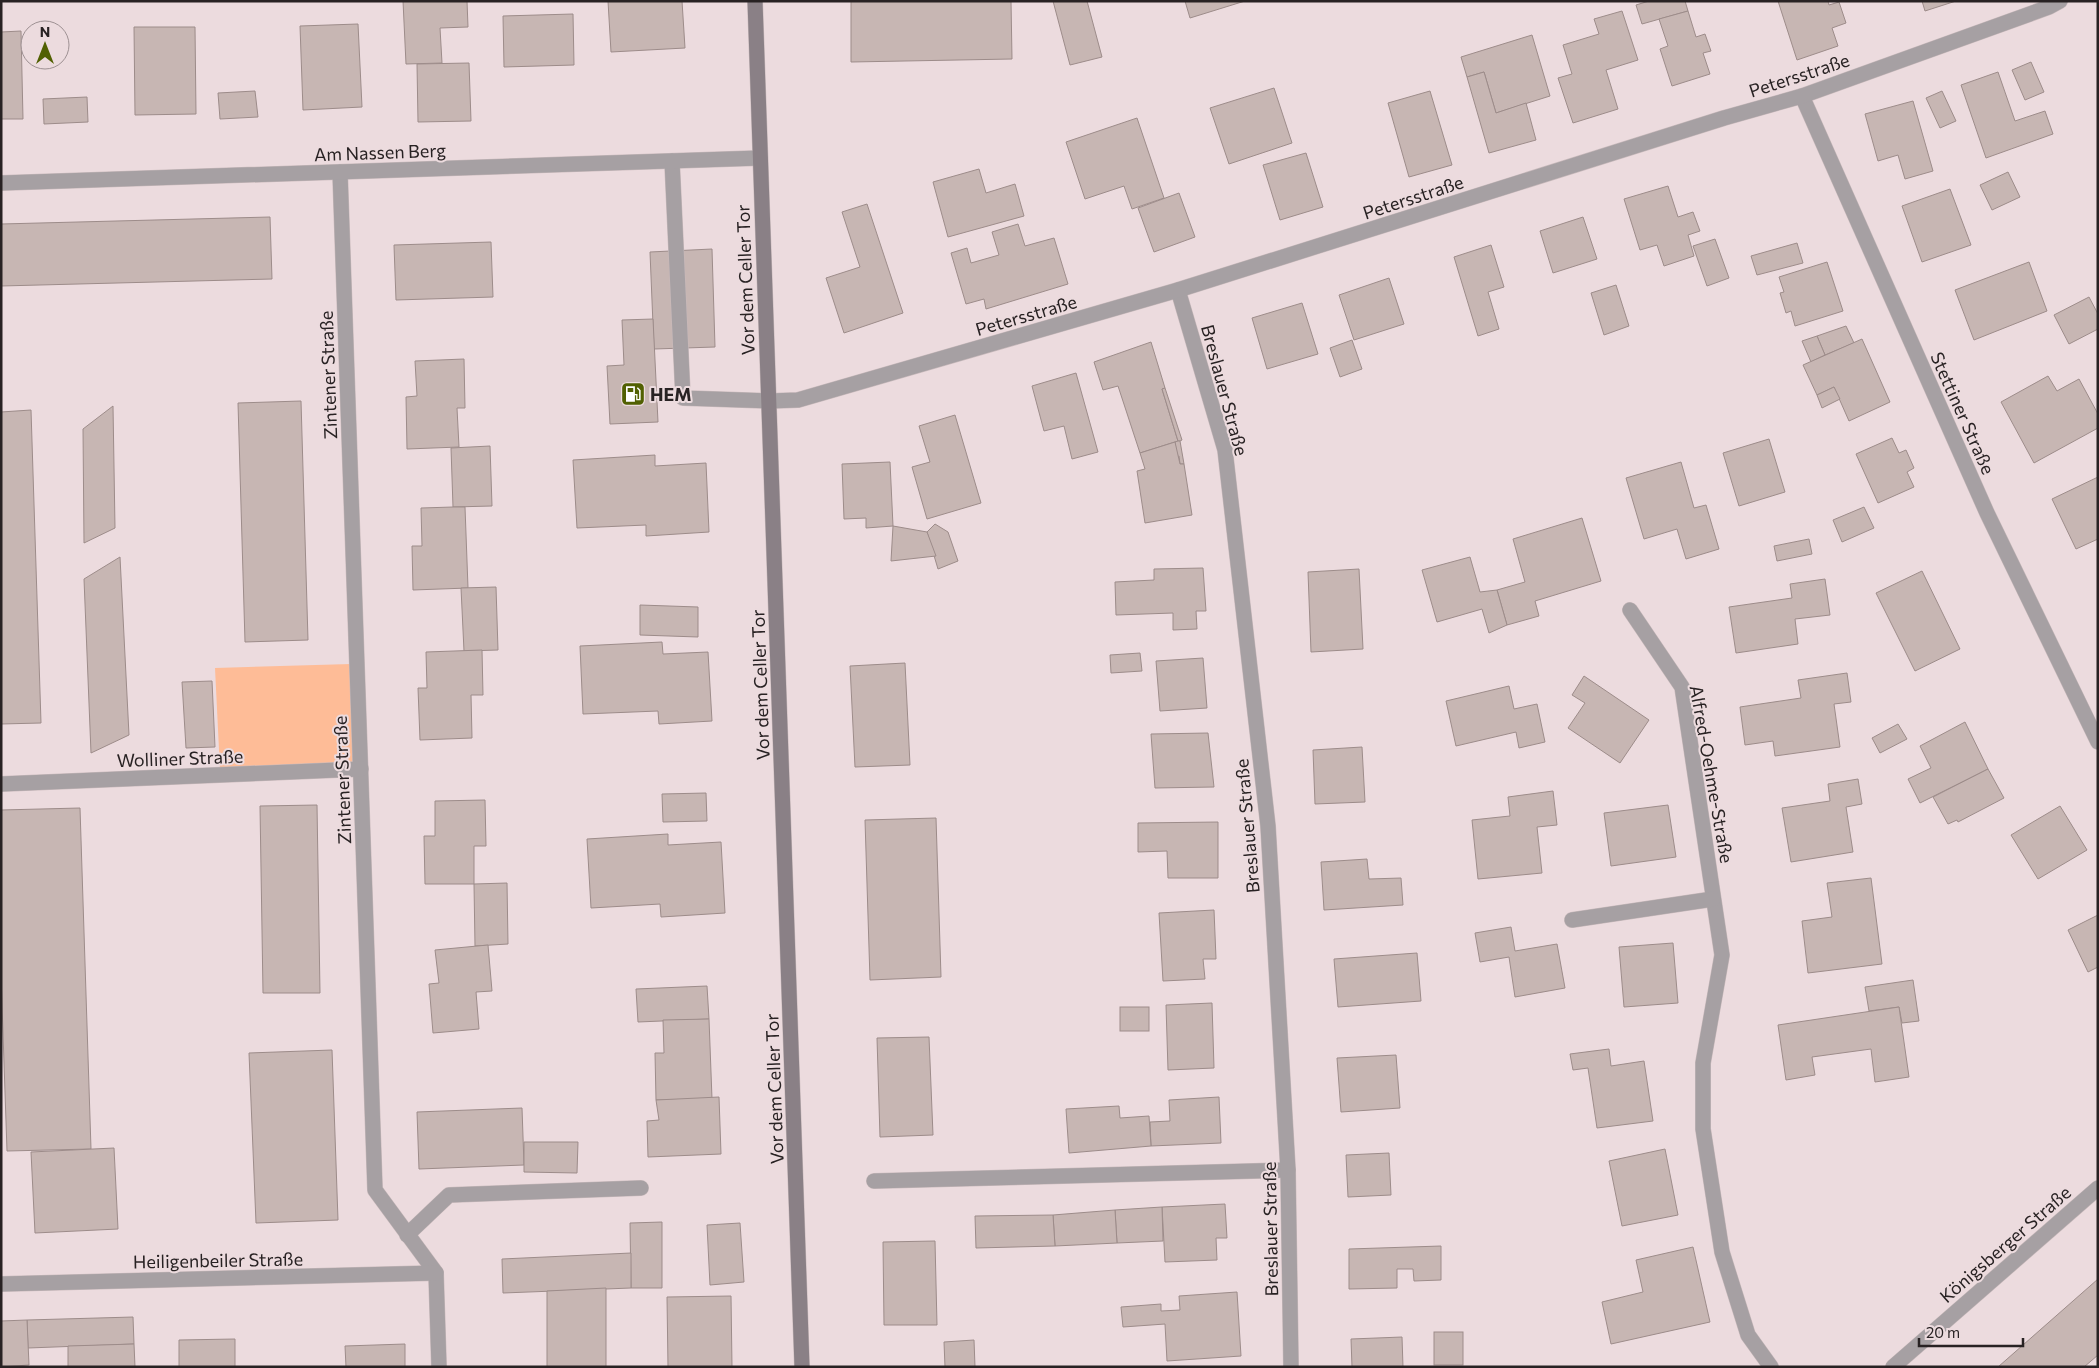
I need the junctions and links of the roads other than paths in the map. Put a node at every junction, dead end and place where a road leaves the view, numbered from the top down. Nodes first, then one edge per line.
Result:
1 (755, 1) edge
2 (2060, 1) edge
3 (1802, 96) junction
4 (760, 158) junction
5 (672, 161) junction
6 (340, 172) junction
7 (1, 183) edge
8 (1178, 290) junction
9 (769, 401) junction
10 (1630, 610) dead end
11 (2098, 742) edge
12 (361, 769) junction
13 (1, 784) edge
14 (1714, 899) junction
15 (1572, 920) dead end
16 (1288, 1170) junction
17 (874, 1181) dead end
18 (641, 1188) dead end
19 (2098, 1188) edge
20 (407, 1235) junction
21 (436, 1273) junction
22 (1, 1284) edge
23 (439, 1367) edge
24 (802, 1367) edge
25 (1291, 1367) edge
26 (1771, 1367) edge
27 (1892, 1367) edge

1 - 4 street, Vor dem Celler Tor
2 - 3 street, Petersstraße
3 - 8 street, Petersstraße
3 - 11 street, Stettiner Straße
4 - 5 street, Am Nassen Berg
4 - 9 street, Vor dem Celler Tor
5 - 6 street, Am Nassen Berg
5 - 9 street, Petersstraße
6 - 7 street, Am Nassen Berg
6 - 12 street, Zintener Straße
8 - 9 street, Petersstraße
8 - 16 street, Breslauer Straße
9 - 24 street, Vor dem Celler Tor
10 - 14 street, Alfred-Oehme-Straße
12 - 13 street, Wolliner Straße
12 - 20 street, Zintener Straße
14 - 15 street
14 - 26 street, Alfred-Oehme-Straße
16 - 17 street
16 - 25 street, Breslauer Straße
18 - 20 street
19 - 27 street, Königsberger Straße
20 - 21 street, Zintener Straße
21 - 22 street, Heiligenbeiler Straße
21 - 23 street

